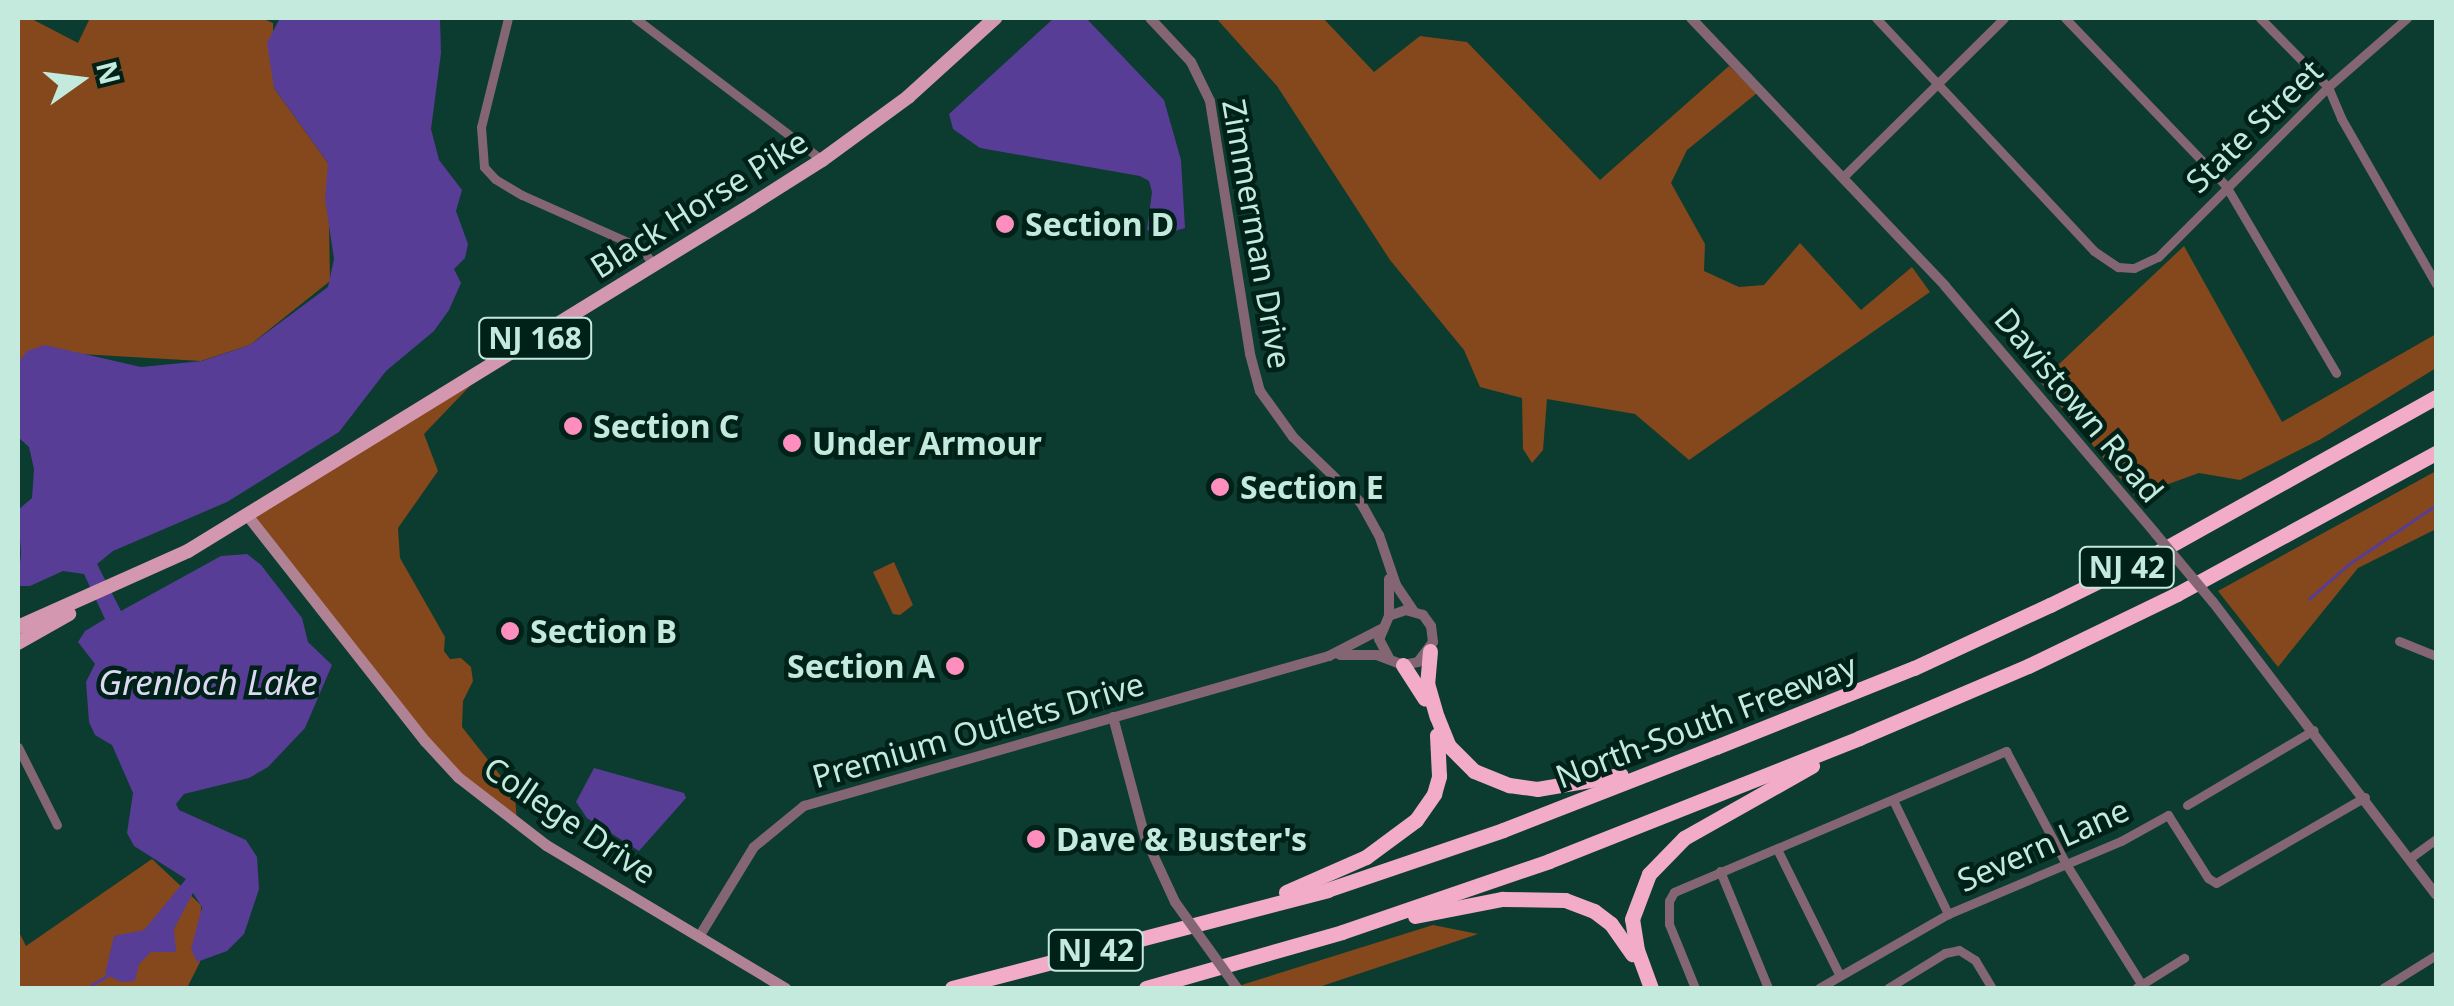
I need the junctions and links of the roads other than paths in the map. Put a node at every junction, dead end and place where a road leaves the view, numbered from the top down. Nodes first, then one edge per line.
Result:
1 (508, 18) edge
2 (635, 18) edge
3 (972, 18) edge
4 (1150, 18) edge
5 (1691, 18) edge
6 (1876, 18) edge
7 (2004, 18) edge
8 (2066, 18) edge
9 (2260, 18) edge
10 (2407, 18) edge
11 (989, 23) edge
12 (1936, 80) junction
13 (2328, 87) junction
14 (822, 160) junction
15 (1843, 177) junction
16 (2226, 186) junction
17 (654, 265) junction
18 (2436, 284) edge
19 (2336, 373) dead end
20 (2436, 397) edge
21 (2436, 453) edge
22 (247, 515) junction
23 (1384, 553) junction
24 (1413, 610) junction
25 (1389, 616) junction
26 (50, 619) junction
27 (18, 627) edge
28 (1382, 629) junction
29 (2398, 641) dead end
30 (18, 643) edge
31 (1430, 651) junction
32 (1329, 656) junction
33 (2436, 656) edge
34 (1396, 661) junction
35 (1112, 717) junction
36 (2314, 730) junction
37 (1858, 738) junction
38 (18, 746) edge
39 (1716, 748) junction
40 (2365, 797) junction
41 (1892, 800) junction
42 (2186, 805) dead end
43 (57, 825) dead end
44 (2436, 839) edge
45 (1777, 849) junction
46 (2410, 858) junction
47 (2066, 864) junction
48 (1720, 871) junction
49 (2436, 896) edge
50 (1240, 912) junction
51 (1948, 914) junction
52 (1342, 932) junction
53 (699, 937) junction
54 (2436, 955) edge
55 (2184, 958) dead end
56 (1839, 974) junction
57 (2139, 987) edge
58 (785, 988) edge
59 (952, 988) edge
60 (1146, 988) edge
61 (1238, 988) edge
62 (1648, 988) edge
63 (1694, 988) edge
64 (1768, 988) edge
65 (1819, 988) edge
66 (1888, 988) edge
67 (1992, 988) edge
68 (2383, 988) edge

1 - 17 street
2 - 14 street
3 - 11 street
4 - 23 street, Zimmerman Drive
5 - 15 street, Davistown Road
6 - 12 street
7 - 12 street
8 - 16 street
9 - 13 street
10 - 13 street, State Street
11 - 14 main road, Black Horse Pike / NJ 168
12 - 15 street
12 - 16 street, State Street
13 - 16 street, State Street
13 - 18 street
14 - 17 main road, Black Horse Pike / NJ 168
15 - 36 street, Davistown Road, bridge
16 - 19 street
17 - 22 main road, Black Horse Pike / NJ 168
20 - 39 highway, North-South Freeway / NJ 42
21 - 37 highway, NJ 42
22 - 26 main road, Black Horse Pike / NJ 168
22 - 53 main road, College Drive
23 - 24 street, Zimmerman Drive
23 - 25 street, Zimmerman Drive
24 - 25 street
24 - 31 street
25 - 28 street
26 - 27 main road, Black Horse Pike / NJ 168
26 - 30 main road, Black Horse Pike / NJ 168
28 - 32 street, Premium Outlets Drive
28 - 34 street
29 - 33 street
31 - 34 street
31 - 39 highway
32 - 34 street, Premium Outlets Drive
32 - 35 street, Premium Outlets Drive
34 - 50 highway
35 - 53 street, Premium Outlets Drive
35 - 61 street, bridge
36 - 40 street, Davistown Road
36 - 42 street
37 - 52 highway, NJ 42
37 - 62 highway
38 - 43 street
39 - 50 highway, North-South Freeway / NJ 42
40 - 46 street, Davistown Road
40 - 47 street, Severn Lane
41 - 45 street
41 - 47 street
41 - 51 street
44 - 46 street
45 - 48 street
45 - 56 street
46 - 49 street, Davistown Road
47 - 51 street, Severn Lane
47 - 57 street
48 - 63 street
48 - 64 street
50 - 59 highway, North-South Freeway / NJ 42
51 - 56 street, Severn Lane
52 - 60 highway, NJ 42
52 - 62 highway
53 - 58 main road, College Drive
54 - 68 street
55 - 57 street
56 - 65 street, Severn Lane
66 - 67 street

